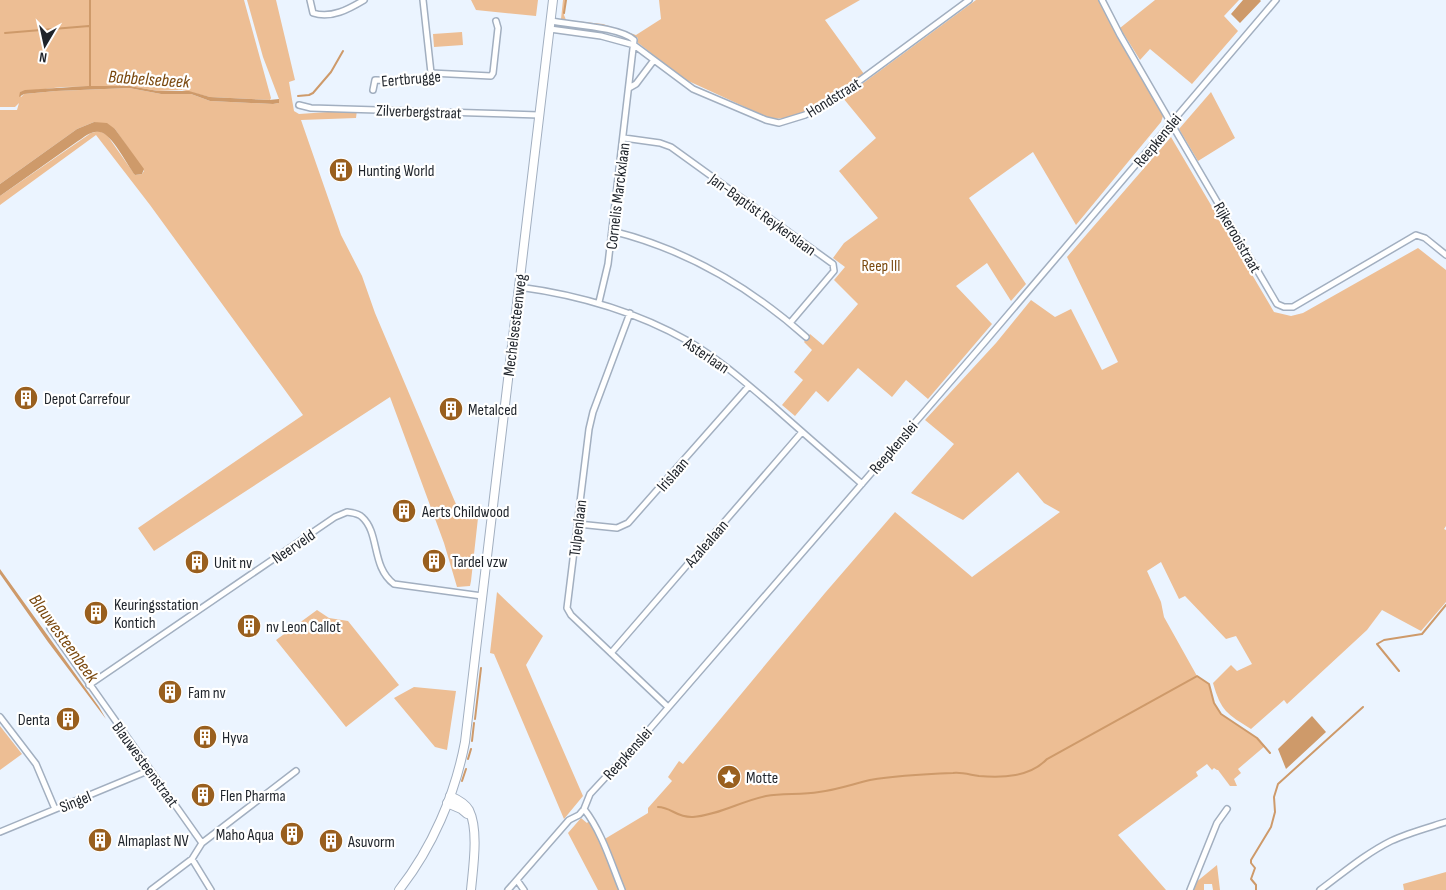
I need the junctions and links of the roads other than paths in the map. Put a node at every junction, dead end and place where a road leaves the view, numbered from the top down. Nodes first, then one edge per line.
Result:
1 (310, 0) edge
2 (364, 0) edge
3 (422, 0) edge
4 (553, 0) edge
5 (969, 0) edge
6 (1102, 0) edge
7 (1276, 0) edge
8 (496, 21) dead end
9 (550, 25) junction
10 (634, 45) junction
11 (654, 60) junction
12 (431, 74) junction
13 (629, 88) junction
14 (373, 90) dead end
15 (299, 105) dead end
16 (539, 116) junction
17 (1171, 123) junction
18 (624, 138) junction
19 (612, 231) junction
20 (1446, 255) edge
21 (519, 287) junction
22 (599, 302) junction
23 (630, 313) junction
24 (790, 323) junction
25 (806, 338) dead end
26 (749, 386) junction
27 (802, 432) junction
28 (862, 484) junction
29 (578, 524) junction
30 (482, 596) junction
31 (50, 628) dead end
32 (610, 653) junction
33 (89, 685) junction
34 (668, 708) junction
35 (0, 717) edge
36 (150, 770) junction
37 (296, 771) dead end
38 (449, 800) junction
39 (584, 809) junction
40 (1227, 809) dead end
41 (55, 810) junction
42 (1446, 822) edge
43 (0, 832) edge
44 (202, 844) junction
45 (192, 859) junction
46 (517, 880) junction
47 (151, 890) edge
48 (211, 890) edge
49 (399, 890) edge
50 (471, 890) edge
51 (508, 890) edge
52 (524, 890) edge
53 (622, 890) edge
54 (1190, 890) edge
55 (1320, 890) edge

1 - 2 street
3 - 12 street
4 - 9 main road, Mechelsesteenweg
5 - 11 street, Hondstraat
6 - 17 street, Rijkerooistraat
7 - 17 street, Reepkenslei
8 - 12 street, Eertbrugge
9 - 10 street, Hondstraat
9 - 16 main road, Mechelsesteenweg
10 - 11 street, Hondstraat
10 - 13 street, Cornelis Marckxlaan
11 - 13 street
12 - 14 street, Eertbrugge
13 - 18 street, Cornelis Marckxlaan
15 - 16 street, Zilverbergstraat
16 - 21 main road, Mechelsesteenweg
17 - 20 street, Rijkerooistraat
17 - 28 street, Reepkenslei
18 - 19 street, Cornelis Marckxlaan
18 - 24 street, Jan-Baptist Reykerslaan
19 - 22 street, Cornelis Marckxlaan
19 - 24 street
21 - 22 street, Asterlaan
21 - 30 main road, Mechelsesteenweg
22 - 23 street, Asterlaan
23 - 26 street, Asterlaan
23 - 29 street, Tulpenlaan
24 - 25 street
26 - 27 street, Asterlaan
26 - 29 street, Irislaan
27 - 28 street, Asterlaan
27 - 32 street, Azalealaan
28 - 34 street, Reepkenslei
29 - 32 street, Tulpenlaan
30 - 33 street, Neerveld
30 - 38 main road, Mechelsesteenweg
31 - 33 street, Blauwesteenstraat
32 - 34 street, Tulpenlaan
33 - 36 street, Blauwesteenstraat
34 - 39 street, Reepkenslei
35 - 41 street
36 - 41 street, Singel
36 - 44 street, Blauwesteenstraat
37 - 44 street
38 - 49 main road, Mechelsesteenweg
38 - 50 main road
39 - 46 street, Reepkenslei
39 - 53 street
40 - 54 street
41 - 43 street, Singel
42 - 55 street
44 - 45 street
45 - 47 street
45 - 48 street
46 - 51 street, Reepkenslei
46 - 52 street

